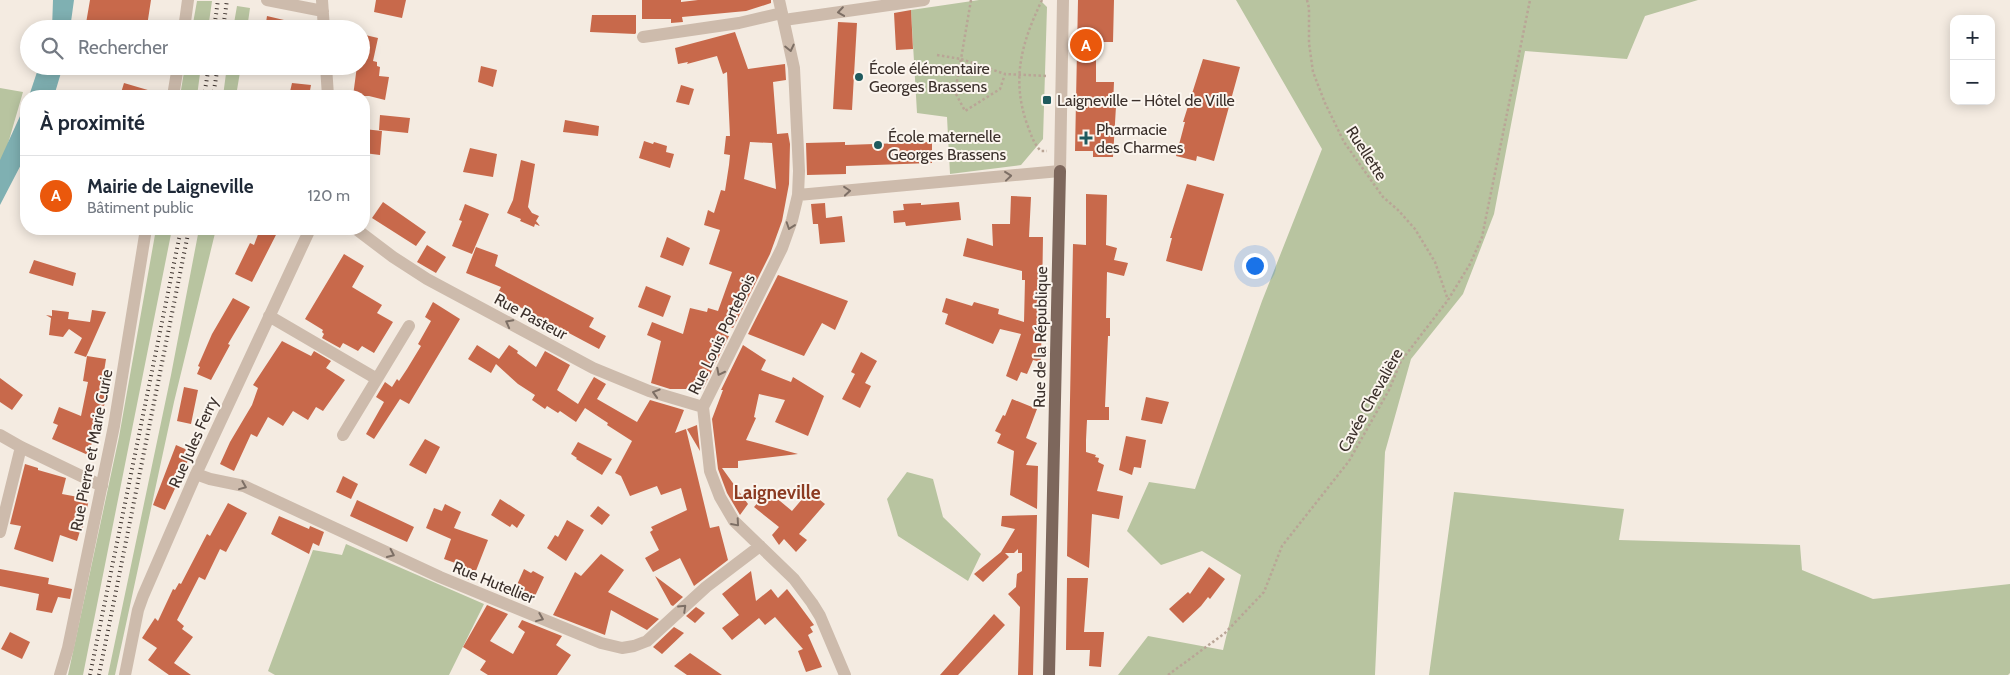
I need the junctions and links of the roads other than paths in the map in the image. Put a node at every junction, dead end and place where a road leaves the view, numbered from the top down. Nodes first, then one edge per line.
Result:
1 (188, 0) edge
2 (267, 0) edge
3 (779, 0) edge
4 (924, 0) edge
5 (1063, 0) edge
6 (323, 6) edge
7 (783, 16) junction
8 (185, 20) edge
9 (324, 20) edge
10 (643, 37) dead end
11 (176, 75) edge
12 (327, 75) edge
13 (173, 90) edge
14 (328, 90) edge
15 (1060, 171) junction
16 (798, 195) junction
17 (145, 235) edge
18 (307, 235) edge
19 (364, 235) edge
20 (268, 316) junction
21 (409, 326) dead end
22 (377, 379) junction
23 (702, 406) junction
24 (0, 435) edge
25 (343, 435) dead end
26 (21, 447) junction
27 (196, 474) junction
28 (102, 486) junction
29 (0, 532) edge
30 (760, 546) junction
31 (60, 675) edge
32 (125, 675) edge
33 (846, 675) edge
34 (1049, 675) edge

1 - 8 street
2 - 6 street
3 - 7 street, Rue Louis Portebois
4 -> 7 street
5 - 15 street, Rue de la République
6 - 9 street
7 - 10 street
7 -> 16 street, Rue Louis Portebois
11 - 13 street
12 - 14 street
16 -> 15 street
15 - 34 main road, Rue de la République
16 -> 23 street, Rue Louis Portebois
17 - 28 street, Rue Pierre et Marie Curie
18 - 20 street, Rue Jules Ferry
23 -> 19 street, Rue Pasteur
20 - 22 street
20 - 27 street, Rue Jules Ferry
21 - 22 street
22 - 25 street
23 -> 30 street, Rue Louis Portebois
24 - 26 street
26 - 28 street
26 - 29 street
27 -> 30 street, Rue Hutellier
27 - 32 street, Rue Jules Ferry
28 - 31 street, Rue Pierre et Marie Curie
30 - 33 street, Rue Louis Portebois

